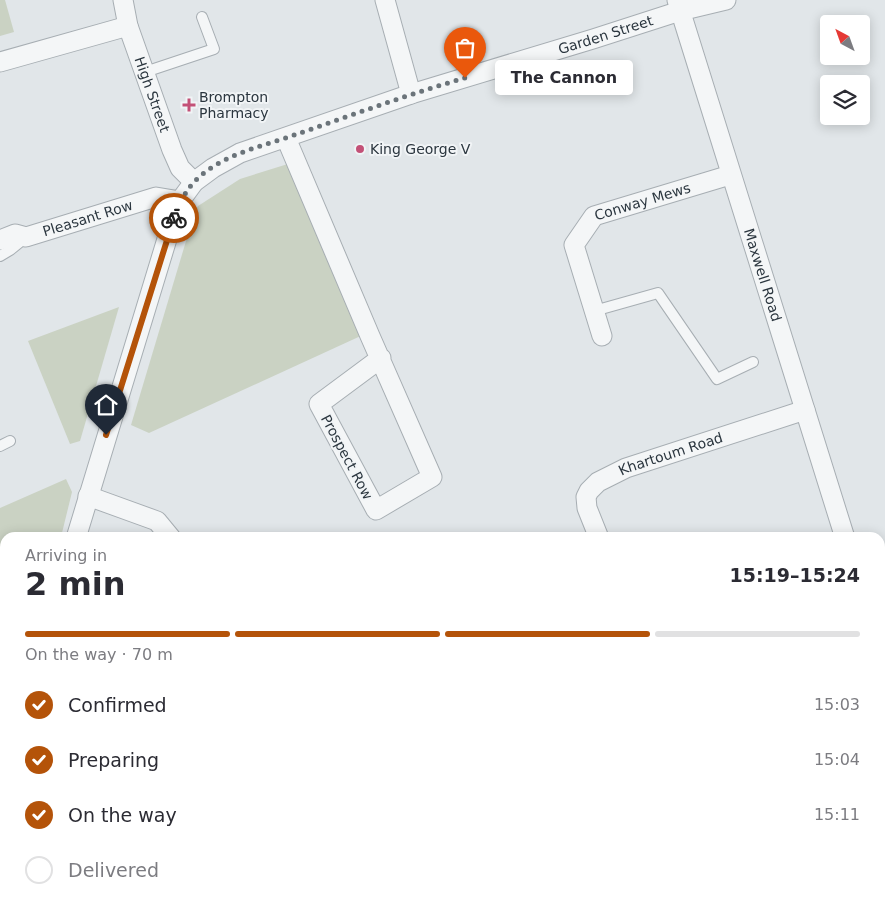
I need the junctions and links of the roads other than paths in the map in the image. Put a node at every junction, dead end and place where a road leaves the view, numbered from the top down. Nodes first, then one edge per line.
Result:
1 (123, 0) edge
2 (386, 0) edge
3 (726, 0) edge
4 (678, 6) edge
5 (202, 17) dead end
6 (128, 26) junction
7 (0, 62) edge
8 (144, 72) junction
9 (411, 94) junction
10 (286, 138) junction
11 (730, 174) junction
12 (194, 182) junction
13 (180, 201) junction
14 (26, 237) junction
15 (0, 240) edge
16 (0, 256) edge
17 (594, 311) junction
18 (602, 336) dead end
19 (380, 358) junction
20 (753, 362) dead end
21 (805, 410) junction
22 (10, 442) dead end
23 (0, 446) edge
24 (88, 496) junction
25 (78, 532) edge
26 (166, 532) edge
27 (597, 532) edge
28 (843, 532) edge

1 - 6 street, High Street
2 - 9 street
3 - 4 street, Garden Street
4 - 9 street, Garden Street
4 - 11 street, Maxwell Road
5 - 8 lane
6 - 7 street
6 - 8 street, High Street
8 - 12 street, High Street
9 - 10 street, Garden Street
10 - 12 street, Garden Street
10 - 19 street, Prospect Row
11 - 17 street, Conway Mews
11 - 21 street, Maxwell Road
12 - 13 street, Garden Street
13 - 14 street, Pleasant Row
13 - 24 street, Garden Street
14 - 15 street, Pleasant Row
14 - 16 lane
17 - 18 street, Conway Mews
17 - 20 lane
19 - 19 street, Prospect Row
21 - 27 street, Khartoum Road
21 - 28 street, Maxwell Road
22 - 23 lane
24 - 25 street, Garden Street
24 - 26 street

